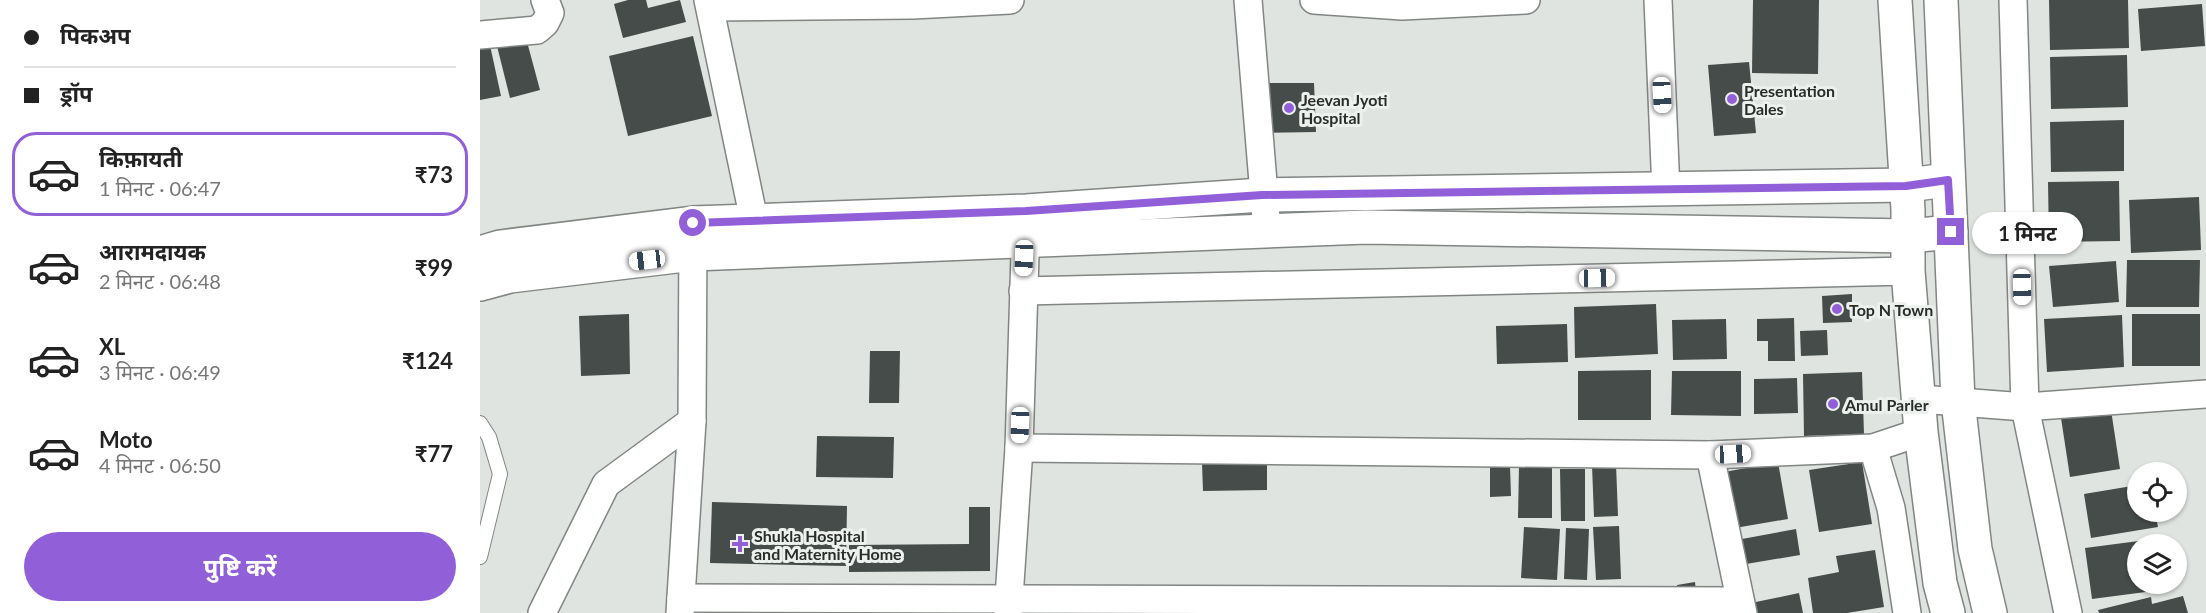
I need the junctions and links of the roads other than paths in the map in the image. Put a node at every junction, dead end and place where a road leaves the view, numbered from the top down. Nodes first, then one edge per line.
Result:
1 (545, 0) edge
2 (1010, 0) edge
3 (1248, 0) edge
4 (1314, 0) edge
5 (1526, 0) edge
6 (1658, 0) edge
7 (1895, 0) edge
8 (1941, 0) edge
9 (2013, 0) edge
10 (913, 2) edge
11 (709, 3) edge
12 (1401, 3) edge
13 (480, 35) edge
14 (1948, 180) junction
15 (1906, 186) junction
16 (1666, 191) junction
17 (1262, 195) junction
18 (754, 220) junction
19 (1026, 226) junction
20 (1267, 231) junction
21 (1951, 232) junction
22 (1909, 236) junction
23 (693, 238) junction
24 (480, 254) edge
25 (1908, 271) junction
26 (480, 284) edge
27 (1023, 291) junction
28 (2206, 394) edge
29 (1920, 399) junction
30 (1958, 401) junction
31 (2025, 407) junction
32 (692, 421) junction
33 (480, 423) edge
34 (1921, 432) junction
35 (1019, 448) junction
36 (1873, 448) junction
37 (1710, 455) junction
38 (480, 557) edge
39 (681, 606) edge
40 (856, 606) edge
41 (1009, 606) edge
42 (1157, 606) edge
43 (1585, 607) edge
44 (1741, 607) edge
45 (542, 613) edge
46 (1907, 613) edge
47 (1948, 613) edge
48 (1990, 613) edge
49 (2068, 613) edge

1 - 13 street
2 - 10 street
3 - 17 street
4 - 12 street
5 - 12 street
6 - 16 street
7 - 15 street
8 - 14 street
9 - 31 street
10 - 11 street
11 - 18 street
14 - 15 street
14 - 21 street
15 - 16 street
15 - 22 street
16 - 17 street
17 - 19 street
17 - 20 street
18 - 19 street
18 - 23 street
19 - 20 street
19 - 23 street
19 - 27 street
20 - 22 street
21 - 22 street
21 - 30 street
22 - 25 street
23 - 24 street
23 - 26 street
23 - 32 street
25 - 27 street
25 - 29 street
27 - 35 street
28 - 31 street
29 - 30 street
29 - 34 street
30 - 31 street
30 - 48 street
31 - 49 street
32 - 39 street
32 - 45 street
33 - 38 lane
34 - 36 street
34 - 47 street
35 - 37 street
35 - 41 street
36 - 37 street
36 - 46 street
37 - 44 street
39 - 40 street
40 - 41 street
41 - 42 street
42 - 43 street
43 - 44 street

